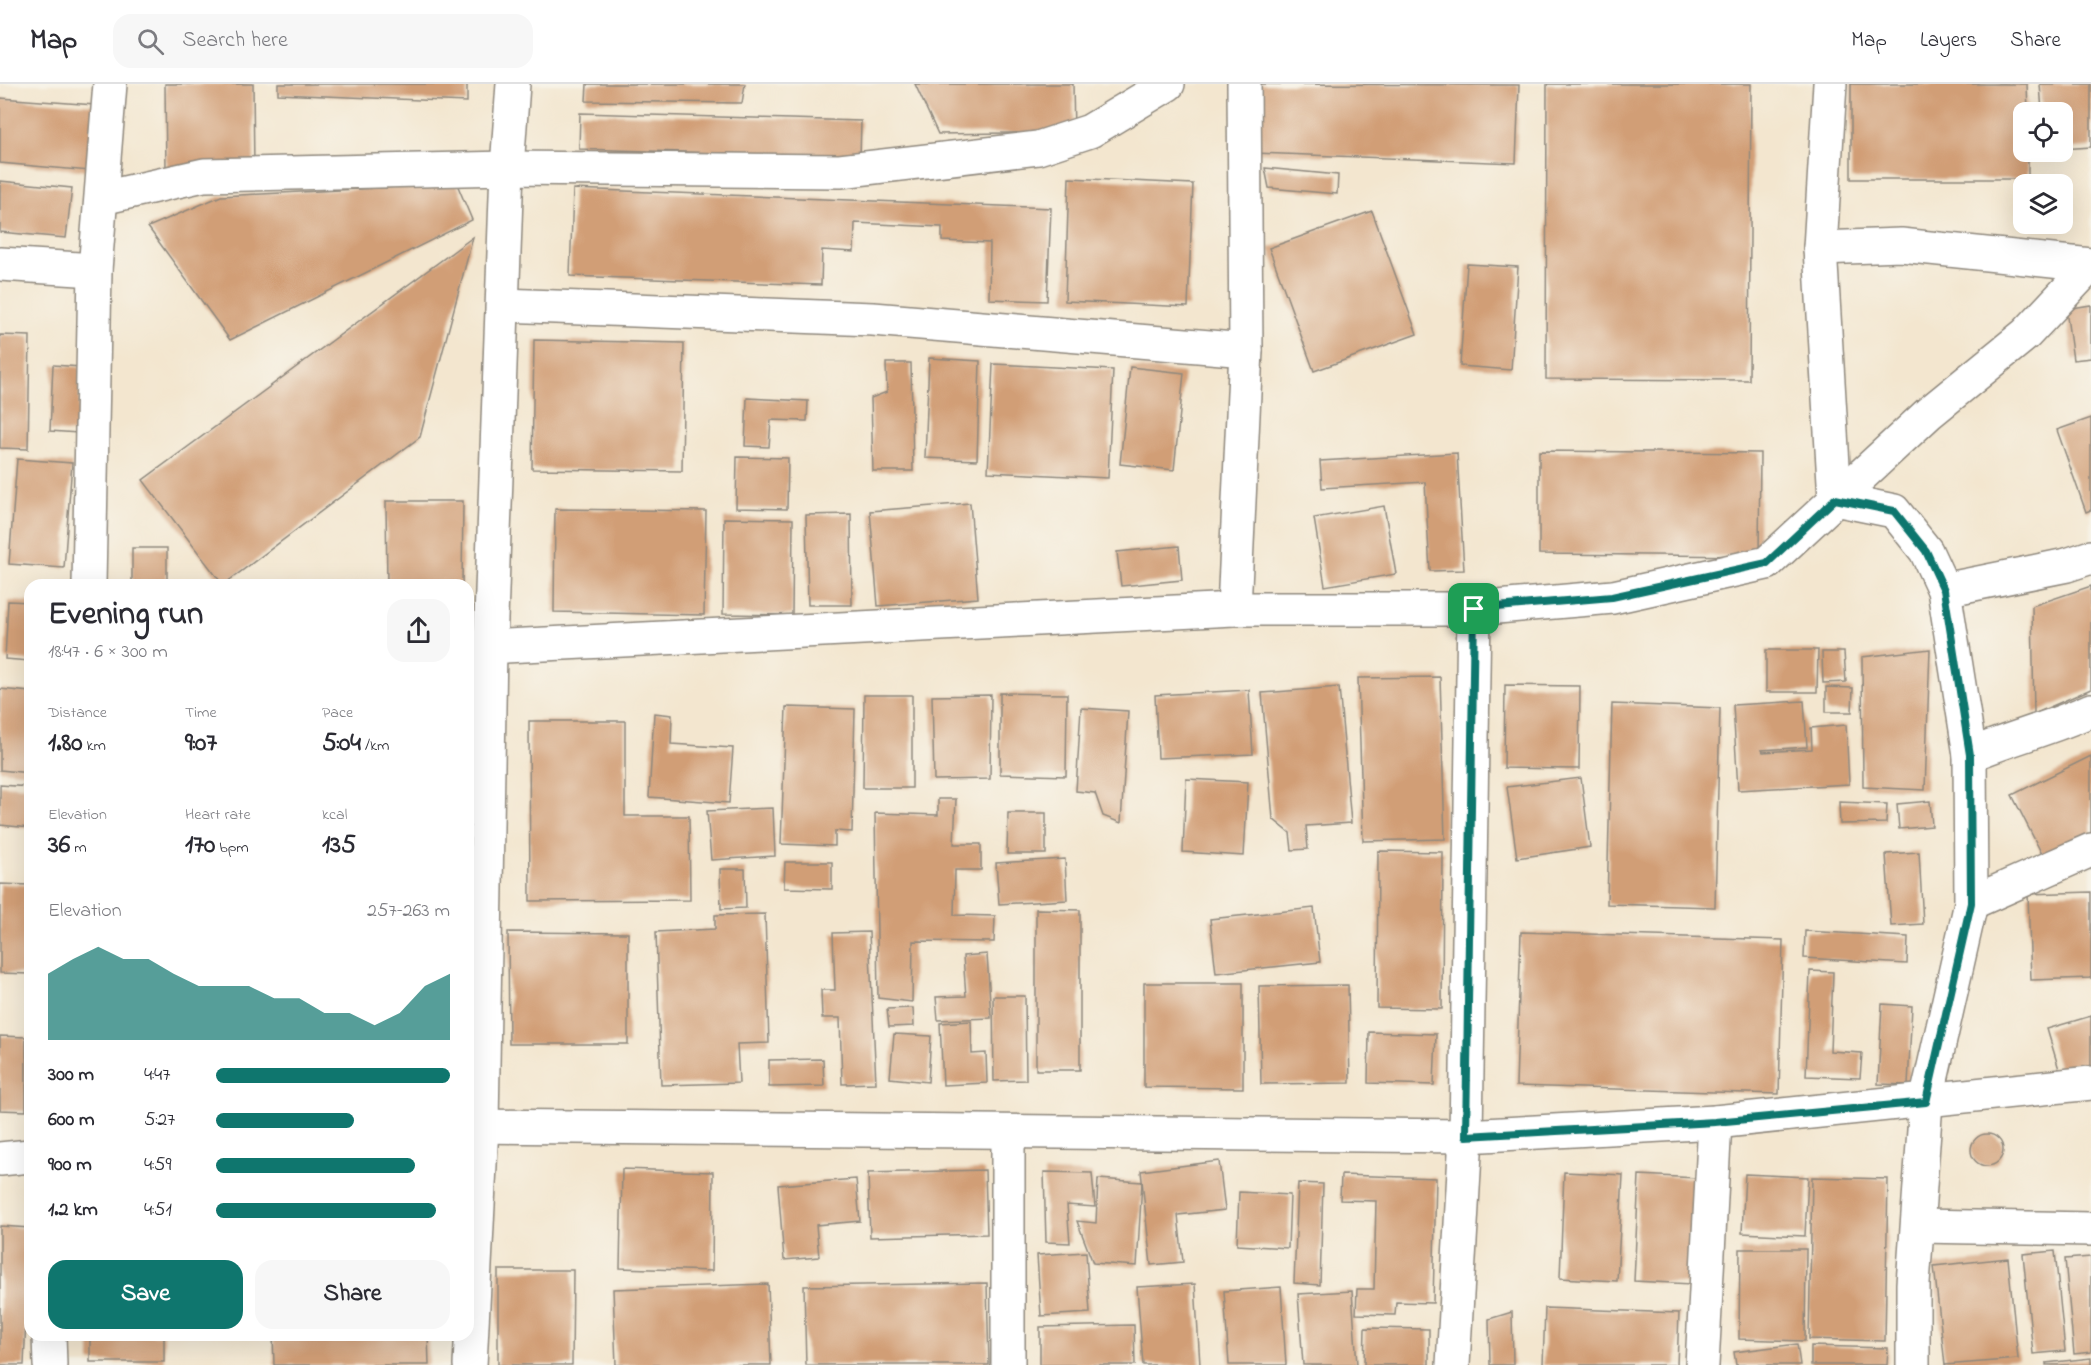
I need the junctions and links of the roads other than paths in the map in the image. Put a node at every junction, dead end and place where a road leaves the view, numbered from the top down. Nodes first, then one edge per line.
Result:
1 (110, 84) edge
2 (513, 84) edge
3 (1168, 84) edge
4 (1244, 84) edge
5 (1830, 84) edge
6 (507, 168) junction
7 (102, 198) junction
8 (1820, 248) junction
9 (0, 264) edge
10 (2090, 266) edge
11 (95, 270) junction
12 (503, 305) junction
13 (1246, 350) junction
14 (1835, 499) junction
15 (2091, 557) edge
16 (89, 579) edge
17 (1944, 590) junction
18 (1234, 609) junction
19 (1474, 609) junction
20 (479, 647) edge
21 (2091, 710) edge
22 (1970, 755) junction
23 (2091, 850) edge
24 (1971, 903) junction
25 (2091, 1083) edge
26 (1926, 1102) junction
27 (1715, 1122) junction
28 (475, 1126) edge
29 (1008, 1132) junction
30 (1466, 1136) junction
31 (24, 1157) edge
32 (0, 1159) edge
33 (474, 1174) edge
34 (1919, 1226) junction
35 (2091, 1229) edge
36 (49, 1341) edge
37 (471, 1341) edge
38 (50, 1365) edge
39 (470, 1365) edge
40 (1008, 1365) edge
41 (1453, 1365) edge
42 (1702, 1365) edge
43 (1913, 1365) edge

1 - 7 street
2 - 6 street
3 - 6 street
4 - 13 street
5 - 8 street
6 - 7 street
6 - 12 street
7 - 11 street
8 - 10 street
8 - 14 street
9 - 11 street
10 - 14 street
11 - 16 street
12 - 13 street
12 - 20 street
13 - 18 street
14 - 17 street
14 - 19 street
15 - 17 street
17 - 22 street
18 - 19 street
18 - 20 street
19 - 30 street
20 - 28 street
21 - 22 street
22 - 24 street
23 - 24 street
24 - 26 street
25 - 26 street
26 - 27 street
26 - 34 street
27 - 30 street
27 - 42 street
28 - 29 street
28 - 33 street
29 - 30 street
29 - 40 street
30 - 41 street
31 - 32 street
34 - 35 street
34 - 43 street
36 - 38 street
37 - 39 street

